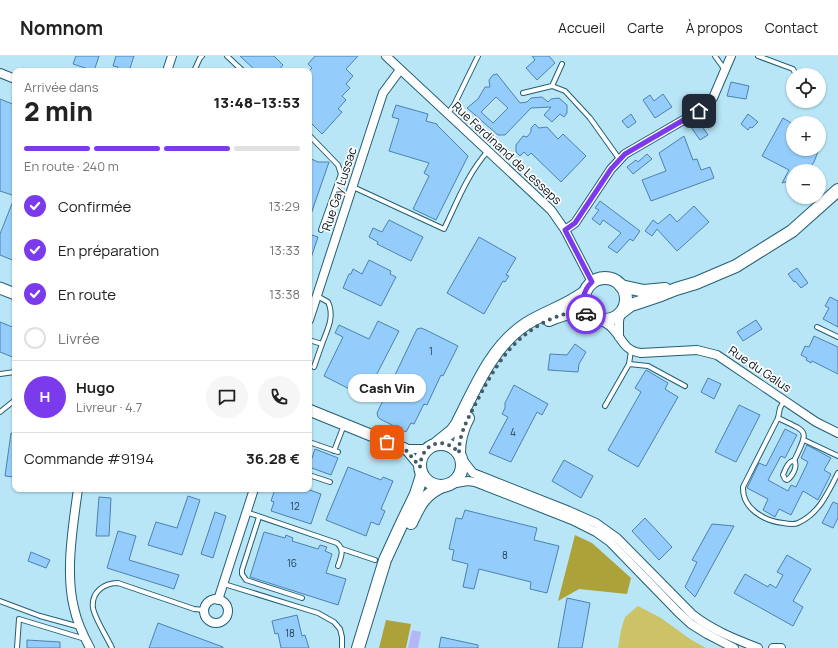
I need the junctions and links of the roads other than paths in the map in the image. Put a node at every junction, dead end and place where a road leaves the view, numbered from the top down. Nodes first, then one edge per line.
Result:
1 (172, 56) edge
2 (202, 56) edge
3 (226, 56) edge
4 (386, 56) edge
5 (478, 56) edge
6 (715, 56) edge
7 (732, 56) edge
8 (758, 56) edge
9 (562, 64) dead end
10 (168, 68) edge
11 (195, 68) edge
12 (240, 68) edge
13 (790, 68) edge
14 (400, 70) junction
15 (725, 70) junction
16 (0, 73) edge
17 (12, 78) edge
18 (552, 86) junction
19 (523, 93) dead end
20 (447, 113) junction
21 (312, 138) edge
22 (488, 150) junction
23 (620, 160) junction
24 (352, 187) junction
25 (838, 190) edge
26 (322, 230) dead end
27 (565, 230) junction
28 (621, 286) junction
29 (589, 287) junction
30 (0, 288) edge
31 (676, 289) junction
32 (12, 293) edge
33 (317, 296) junction
34 (312, 311) edge
35 (622, 313) junction
36 (594, 318) junction
37 (817, 327) dead end
38 (619, 337) junction
39 (838, 337) edge
40 (312, 341) edge
41 (322, 344) junction
42 (631, 351) junction
43 (629, 364) junction
44 (314, 367) dead end
45 (12, 372) edge
46 (0, 374) edge
47 (685, 386) dead end
48 (784, 400) junction
49 (12, 402) edge
50 (606, 406) dead end
51 (312, 411) edge
52 (0, 412) edge
53 (778, 418) junction
54 (345, 424) junction
55 (838, 433) edge
56 (804, 440) junction
57 (312, 443) edge
58 (432, 446) junction
59 (405, 449) junction
60 (461, 456) junction
61 (838, 456) edge
62 (794, 461) dead end
63 (421, 471) junction
64 (838, 472) edge
65 (312, 476) edge
66 (330, 482) dead end
67 (446, 485) junction
68 (78, 492) edge
69 (253, 492) edge
70 (246, 512) junction
71 (259, 517) junction
72 (342, 549) junction
73 (375, 560) dead end
74 (338, 566) dead end
75 (223, 584) junction
76 (302, 598) dead end
77 (218, 600) junction
78 (0, 601) edge
79 (204, 610) junction
80 (80, 628) junction
81 (86, 640) junction
82 (17, 648) edge
83 (90, 648) edge
84 (112, 648) edge
85 (342, 648) edge
86 (358, 648) edge
87 (366, 648) edge
88 (734, 648) edge
89 (758, 648) edge
90 (773, 648) edge
91 (781, 648) edge

1 - 10 street
2 - 11 lane
3 - 12 lane
4 - 14 street, Rue Ferdinand de Lesseps
5 - 20 lane
6 - 15 lane
7 - 15 street
8 - 13 lane
9 - 18 lane
14 - 20 street, Rue Ferdinand de Lesseps
14 - 24 street, Rue Gay Lussac
15 - 23 street
16 - 17 street
18 - 19 lane
18 - 23 lane
20 - 22 street, Rue Ferdinand de Lesseps
21 - 26 lane
22 - 24 lane
22 - 27 street, Rue Ferdinand de Lesseps
23 - 27 street
24 - 33 street, Rue Gay Lussac
25 - 31 main road
27 - 29 street, Rue Ferdinand de Lesseps
28 - 29 main road
28 - 31 main road
28 - 35 main road
29 - 36 main road
29 - 58 main road
30 - 32 street
31 - 35 main road
33 - 34 street, Rue Gay Lussac
33 - 41 lane
35 - 36 main road
35 - 38 street
36 - 38 street
36 - 60 main road
37 - 39 lane
38 - 42 street
40 - 41 lane
41 - 44 lane
42 - 43 lane
42 - 48 street, Rue du Galus
43 - 47 lane
43 - 50 lane
45 - 46 lane
48 - 53 lane
48 - 55 street, Rue du Galus
49 - 52 lane
51 - 54 street
53 - 56 lane
53 - 64 lane
54 - 57 lane
54 - 59 street
56 - 61 lane
56 - 62 lane
58 - 59 street
58 - 60 main road
58 - 63 main road
59 - 63 street
60 - 67 main road
60 - 89 street
63 - 67 main road
63 - 86 main road
65 - 66 lane
67 - 87 main road
67 - 88 street
68 - 80 street
69 - 70 street
70 - 71 lane
70 - 75 street
71 - 72 lane
71 - 76 lane
72 - 73 lane
72 - 74 lane
75 - 77 street
75 - 85 lane
77 - 79 street
77 - 79 street
78 - 80 lane
79 - 84 lane
80 - 81 street
81 - 82 lane
81 - 83 street
90 - 91 street

